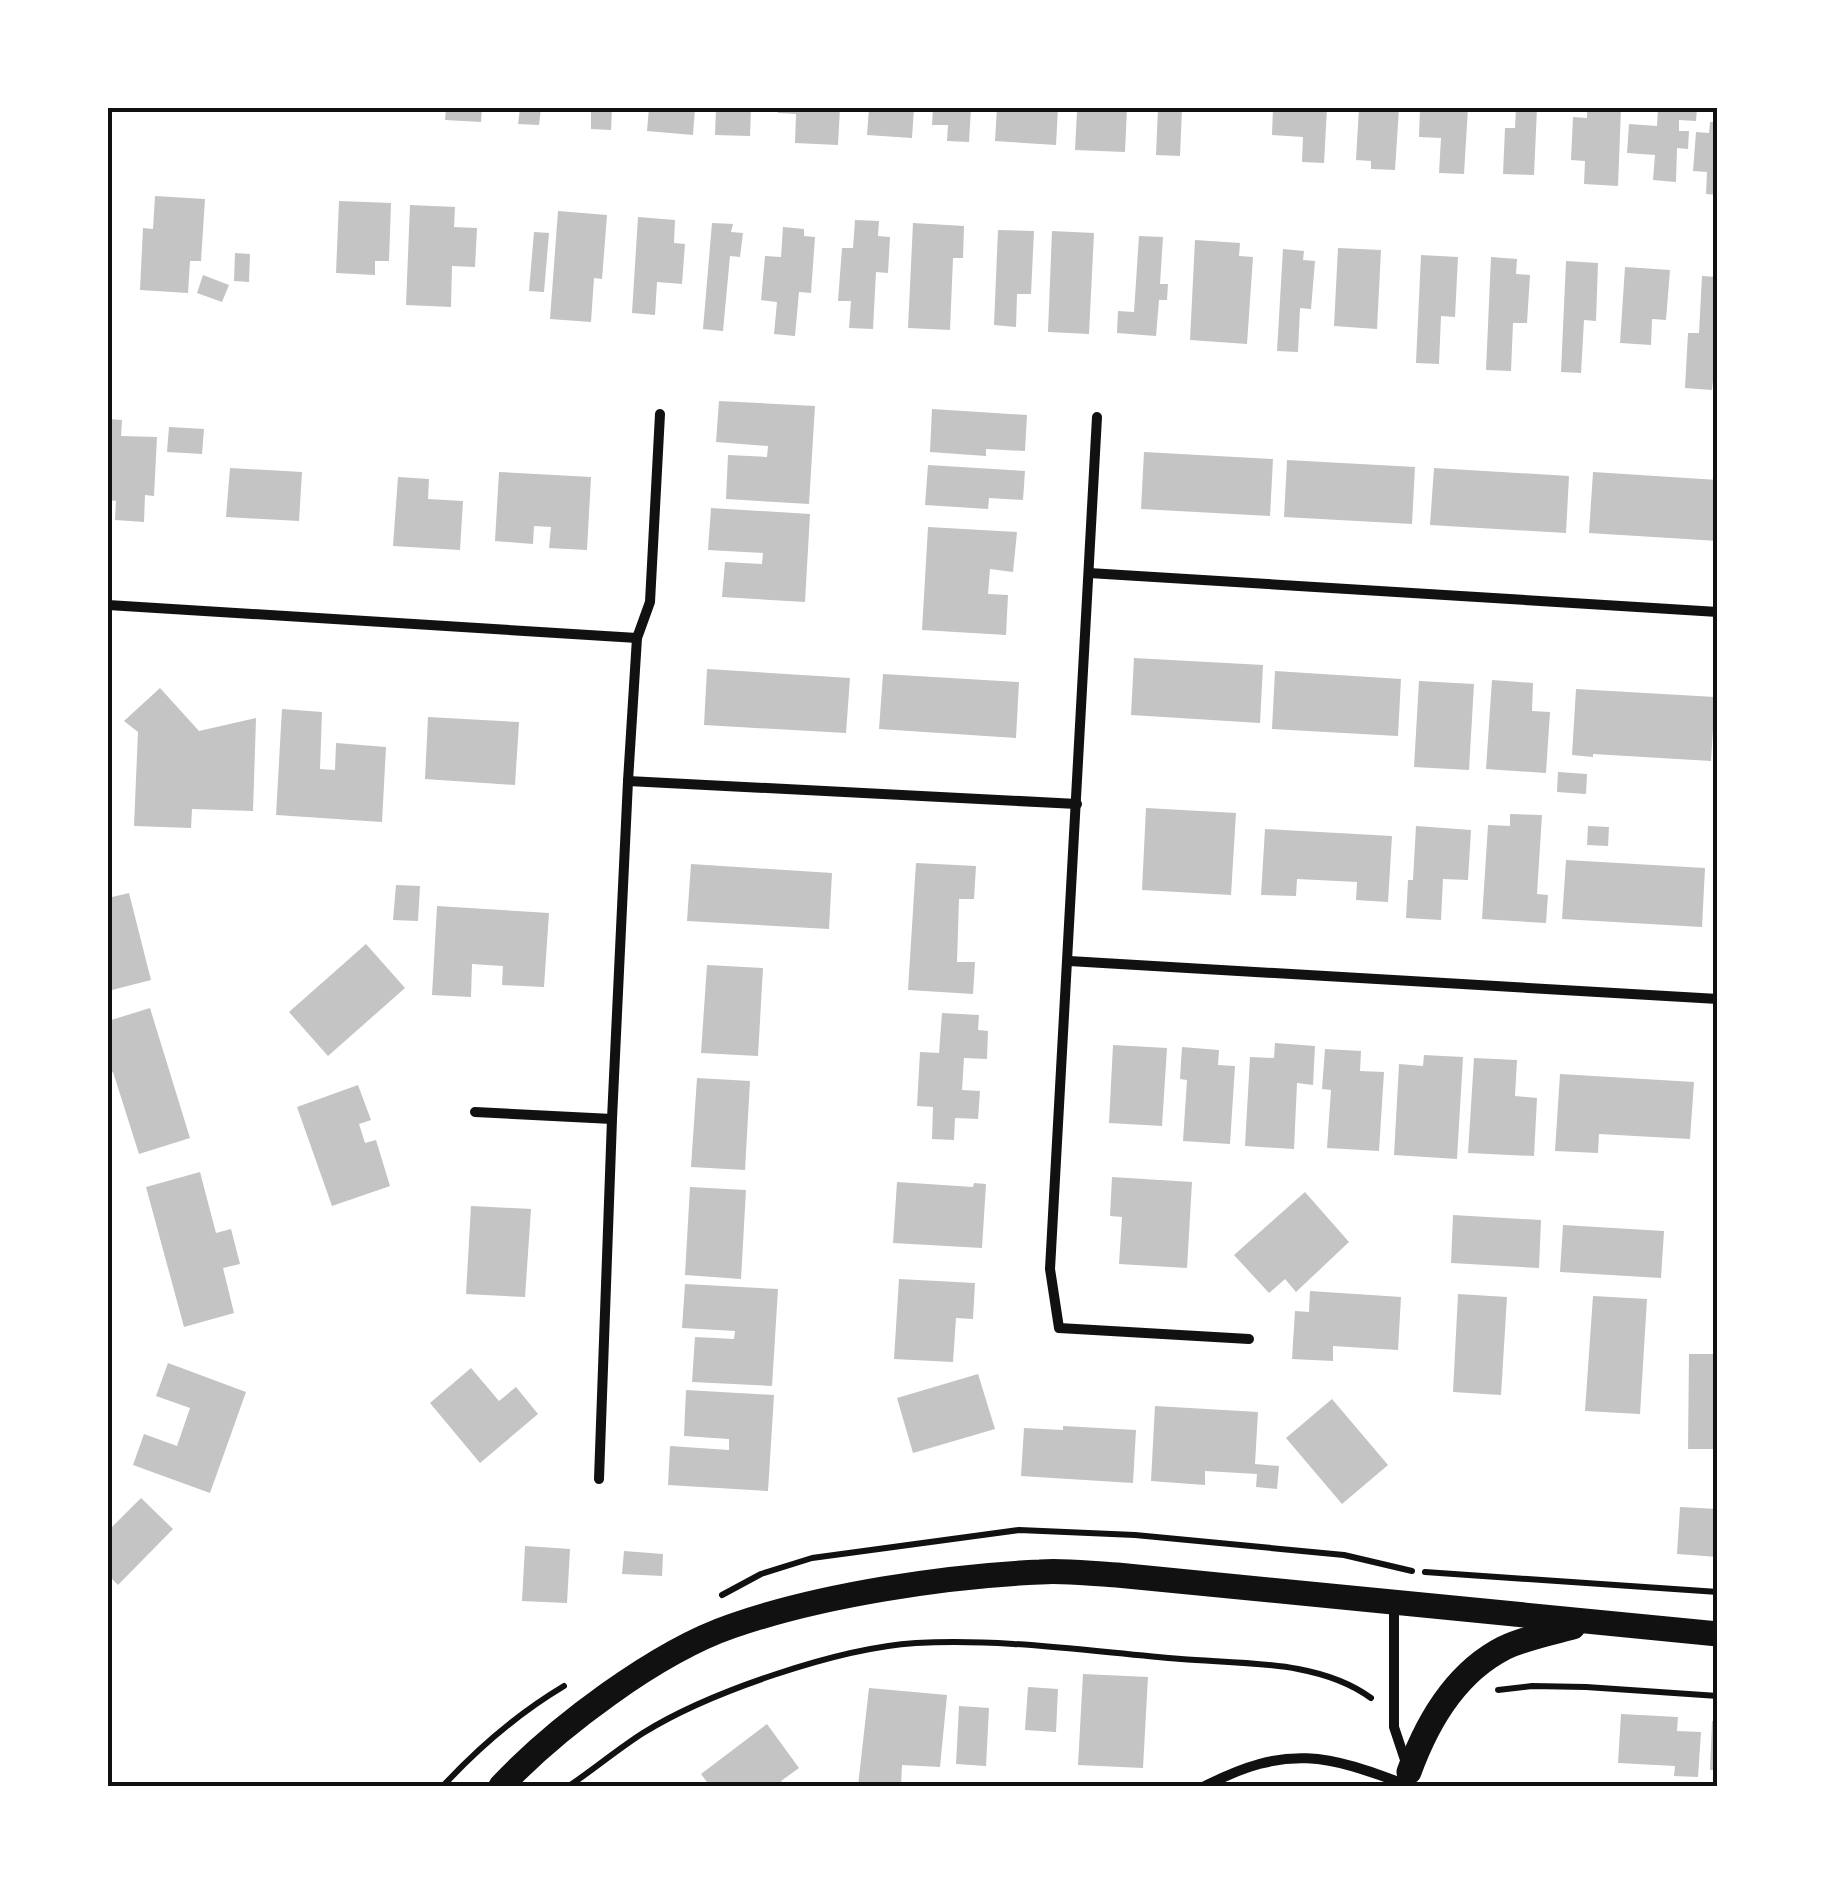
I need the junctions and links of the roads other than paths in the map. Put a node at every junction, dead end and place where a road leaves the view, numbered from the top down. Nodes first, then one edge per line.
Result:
1 (660, 414) dead end
2 (1097, 418) dead end
3 (1089, 573) junction
4 (108, 605) edge
5 (1718, 612) edge
6 (637, 638) junction
7 (628, 781) junction
8 (1077, 804) junction
9 (1069, 961) junction
10 (1718, 1000) edge
11 (475, 1112) dead end
12 (612, 1119) junction
13 (1249, 1339) dead end
14 (599, 1479) dead end
15 (1394, 1603) junction
16 (1598, 1624) junction
17 (1718, 1634) edge
18 (1410, 1782) edge
19 (501, 1786) edge
20 (1205, 1786) edge

1 - 6 street
2 - 3 street
3 - 5 street
3 - 8 street
4 - 6 street
6 - 7 street
7 - 8 street
7 - 12 street
8 - 9 street
9 - 10 street
9 - 13 street
11 - 12 street
12 - 14 street
15 - 16 highway
15 - 18 street
15 - 19 highway
16 - 17 highway
16 - 18 highway
18 - 20 street

